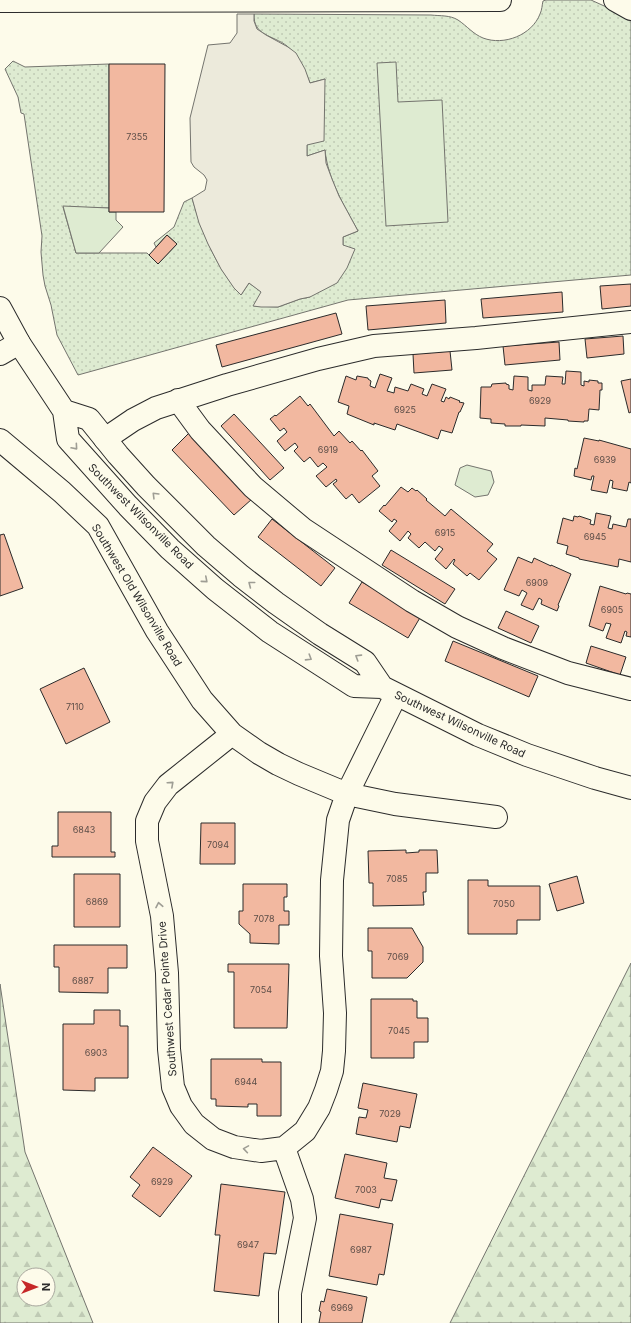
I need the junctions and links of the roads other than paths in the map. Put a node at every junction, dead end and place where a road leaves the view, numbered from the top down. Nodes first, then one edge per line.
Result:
1 (500, 0) edge
2 (615, 0) edge
3 (0, 1) edge
4 (631, 8) edge
5 (0, 308) edge
6 (631, 322) edge
7 (19, 343) junction
8 (0, 354) edge
9 (178, 400) junction
10 (64, 411) junction
11 (0, 440) edge
12 (105, 440) junction
13 (631, 689) edge
14 (389, 691) junction
15 (232, 734) junction
16 (631, 788) edge
17 (347, 794) junction
18 (496, 817) dead end
19 (284, 1148) junction
20 (290, 1323) edge

1 - 3 street
2 - 4 street
5 - 7 street, Southwest Wilsonville Road
6 - 9 street
7 - 8 street
7 - 10 street, Southwest Wilsonville Road
9 - 12 street
9 - 13 street
10 - 12 street, Southwest Wilsonville Road
10 -> 14 street, Southwest Wilsonville Road
11 - 15 street, Southwest Old Wilsonville Road
14 -> 12 street, Southwest Wilsonville Road
14 - 16 street, Southwest Wilsonville Road
14 - 17 street
15 - 17 street, Southwest Old Wilsonville Road
19 -> 15 street, Southwest Cedar Pointe Drive
17 - 18 street, Southwest Old Wilsonville Road
17 - 19 street
19 - 20 street

